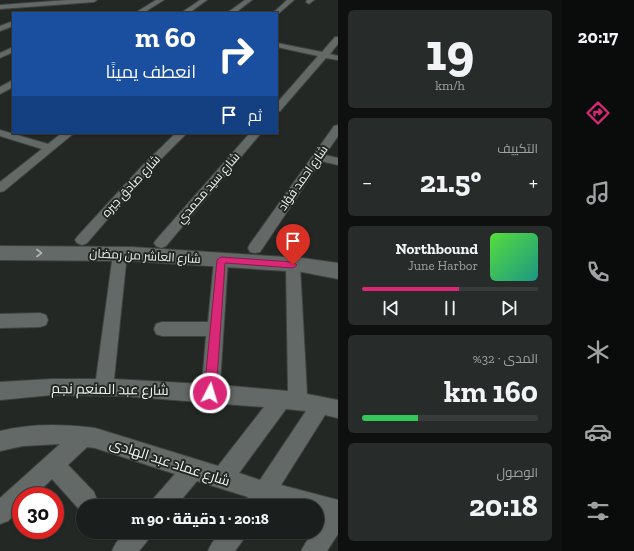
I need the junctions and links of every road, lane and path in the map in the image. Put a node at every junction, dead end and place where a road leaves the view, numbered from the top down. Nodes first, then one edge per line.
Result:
1 (94, 0) edge
2 (161, 0) edge
3 (204, 0) edge
4 (249, 0) edge
5 (291, 0) edge
6 (39, 2) edge
7 (0, 7) edge
8 (140, 12) edge
9 (186, 12) edge
10 (231, 12) edge
11 (277, 12) edge
12 (338, 39) edge
13 (278, 45) edge
14 (12, 50) edge
15 (324, 55) junction
16 (0, 56) edge
17 (338, 58) edge
18 (12, 85) edge
19 (0, 91) edge
20 (278, 108) edge
21 (12, 126) edge
22 (338, 128) edge
23 (0, 133) edge
24 (69, 134) edge
25 (181, 134) edge
26 (255, 134) edge
27 (50, 148) junction
28 (318, 156) junction
29 (338, 162) edge
30 (0, 188) edge
31 (0, 240) edge
32 (82, 240) junction
33 (160, 242) junction
34 (255, 248) junction
35 (0, 253) edge
36 (120, 254) junction
37 (338, 257) edge
38 (221, 260) junction
39 (293, 265) junction
40 (338, 270) edge
41 (40, 320) dead end
42 (0, 321) edge
43 (162, 329) dead end
44 (215, 329) junction
45 (104, 388) junction
46 (0, 391) edge
47 (210, 393) junction
48 (290, 400) junction
49 (329, 408) edge
50 (84, 436) junction
51 (0, 442) edge
52 (53, 465) junction
53 (193, 469) junction
54 (222, 478) junction
55 (85, 499) edge
56 (168, 499) edge
57 (260, 499) edge
58 (324, 510) edge
59 (0, 513) edge
60 (338, 513) edge
61 (134, 539) edge
62 (229, 539) edge
63 (124, 551) edge
64 (220, 551) edge
65 (313, 551) edge

1 - 6 street
2 - 8 street
3 - 9 street
4 - 10 street
5 - 11 street
6 - 7 street
12 - 15 street
13 - 15 street
14 - 16 street
15 - 17 street
15 - 20 street
18 - 19 street
21 - 23 street
22 - 28 street, شارع احمد فؤاد
23 - 27 street
24 - 27 street
25 - 32 street, شارع صادق جيره
26 - 33 street, شارع سيد محمدي
27 - 30 street
28 - 29 street
28 - 34 street, شارع احمد فؤاد
31 - 32 main road, شارع العاشر من رمضان
32 - 33 main road, شارع العاشر من رمضان
33 - 34 main road, شارع العاشر من رمضان
34 - 37 main road, شارع العاشر من رمضان
35 -> 36 main road, شارع العاشر من رمضان
36 - 38 main road, شارع العاشر من رمضان
36 - 45 street
38 - 39 main road, شارع العاشر من رمضان
38 - 44 street
39 - 40 main road, شارع العاشر من رمضان
39 - 48 street
41 - 42 street
43 - 44 street
44 - 47 street
45 - 46 street, شارع عبد المنعم نجم
45 - 47 street, شارع عبد المنعم نجم
47 - 48 street, شارع عبد المنعم نجم
48 - 49 street, شارع عبد المنعم نجم
48 - 54 street
49 - 57 street
50 - 51 street, شارع عماد عبد الهادى
50 - 52 street
50 - 53 street, شارع عماد عبد الهادى
52 - 55 street
52 - 59 street
53 - 54 street, شارع عماد عبد الهادى
53 - 56 street
54 - 57 street, شارع عماد عبد الهادى
58 - 60 street, شارع عماد عبد الهادى
60 - 65 street
61 - 63 street
62 - 64 street

